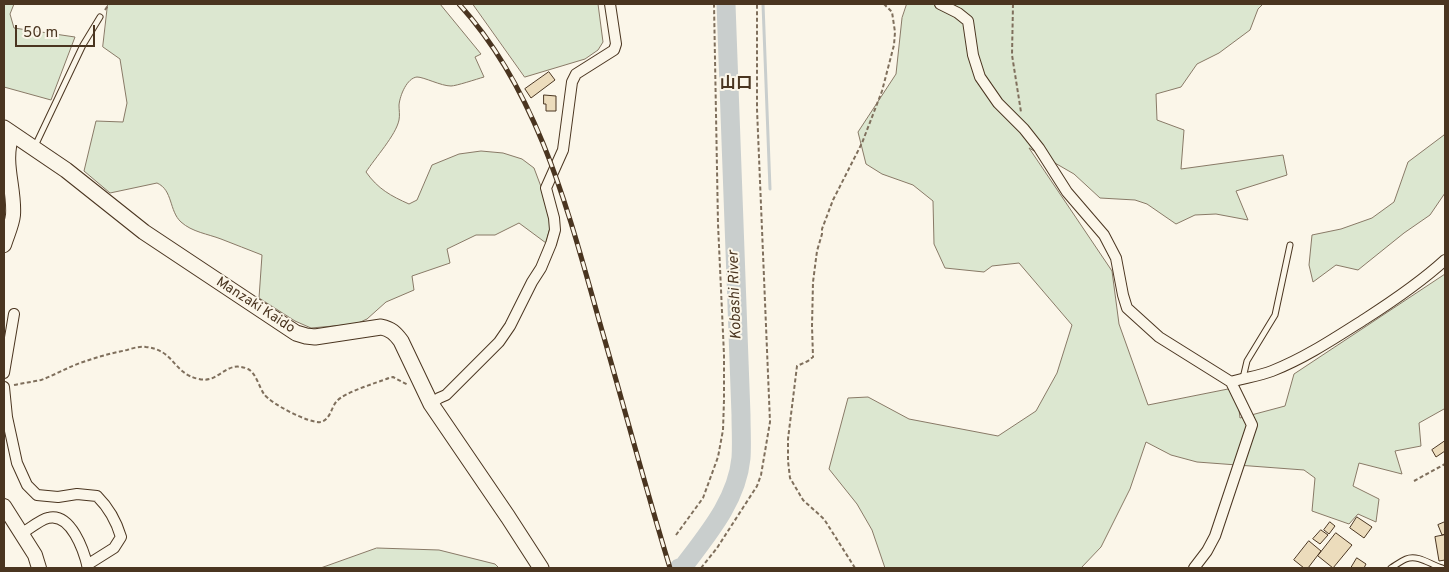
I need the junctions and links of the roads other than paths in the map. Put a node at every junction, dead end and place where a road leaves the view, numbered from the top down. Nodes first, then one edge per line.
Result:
1 (610, 4) edge
2 (940, 4) edge
3 (100, 17) dead end
4 (8, 131) edge
5 (33, 148) junction
6 (4, 245) edge
7 (1290, 245) dead end
8 (1445, 260) edge
9 (14, 314) dead end
10 (4, 373) edge
11 (1242, 378) junction
12 (1231, 382) junction
13 (8, 386) edge
14 (427, 397) junction
15 (4, 506) edge
16 (22, 534) junction
17 (87, 566) edge
18 (38, 568) edge
19 (541, 568) edge
20 (1194, 568) edge
21 (1391, 568) edge
22 (1442, 568) edge

1 - 14 street
2 - 12 street
3 - 5 lane
4 - 5 main road, Manzaki Kaido
4 - 6 street
5 - 14 main road, Manzaki Kaido
7 - 11 lane
8 - 11 street
9 - 10 street
11 - 12 street
12 - 20 street
13 - 17 street
14 - 19 main road, Manzaki Kaido
15 - 16 street
16 - 17 street
16 - 18 street
21 - 22 lane

